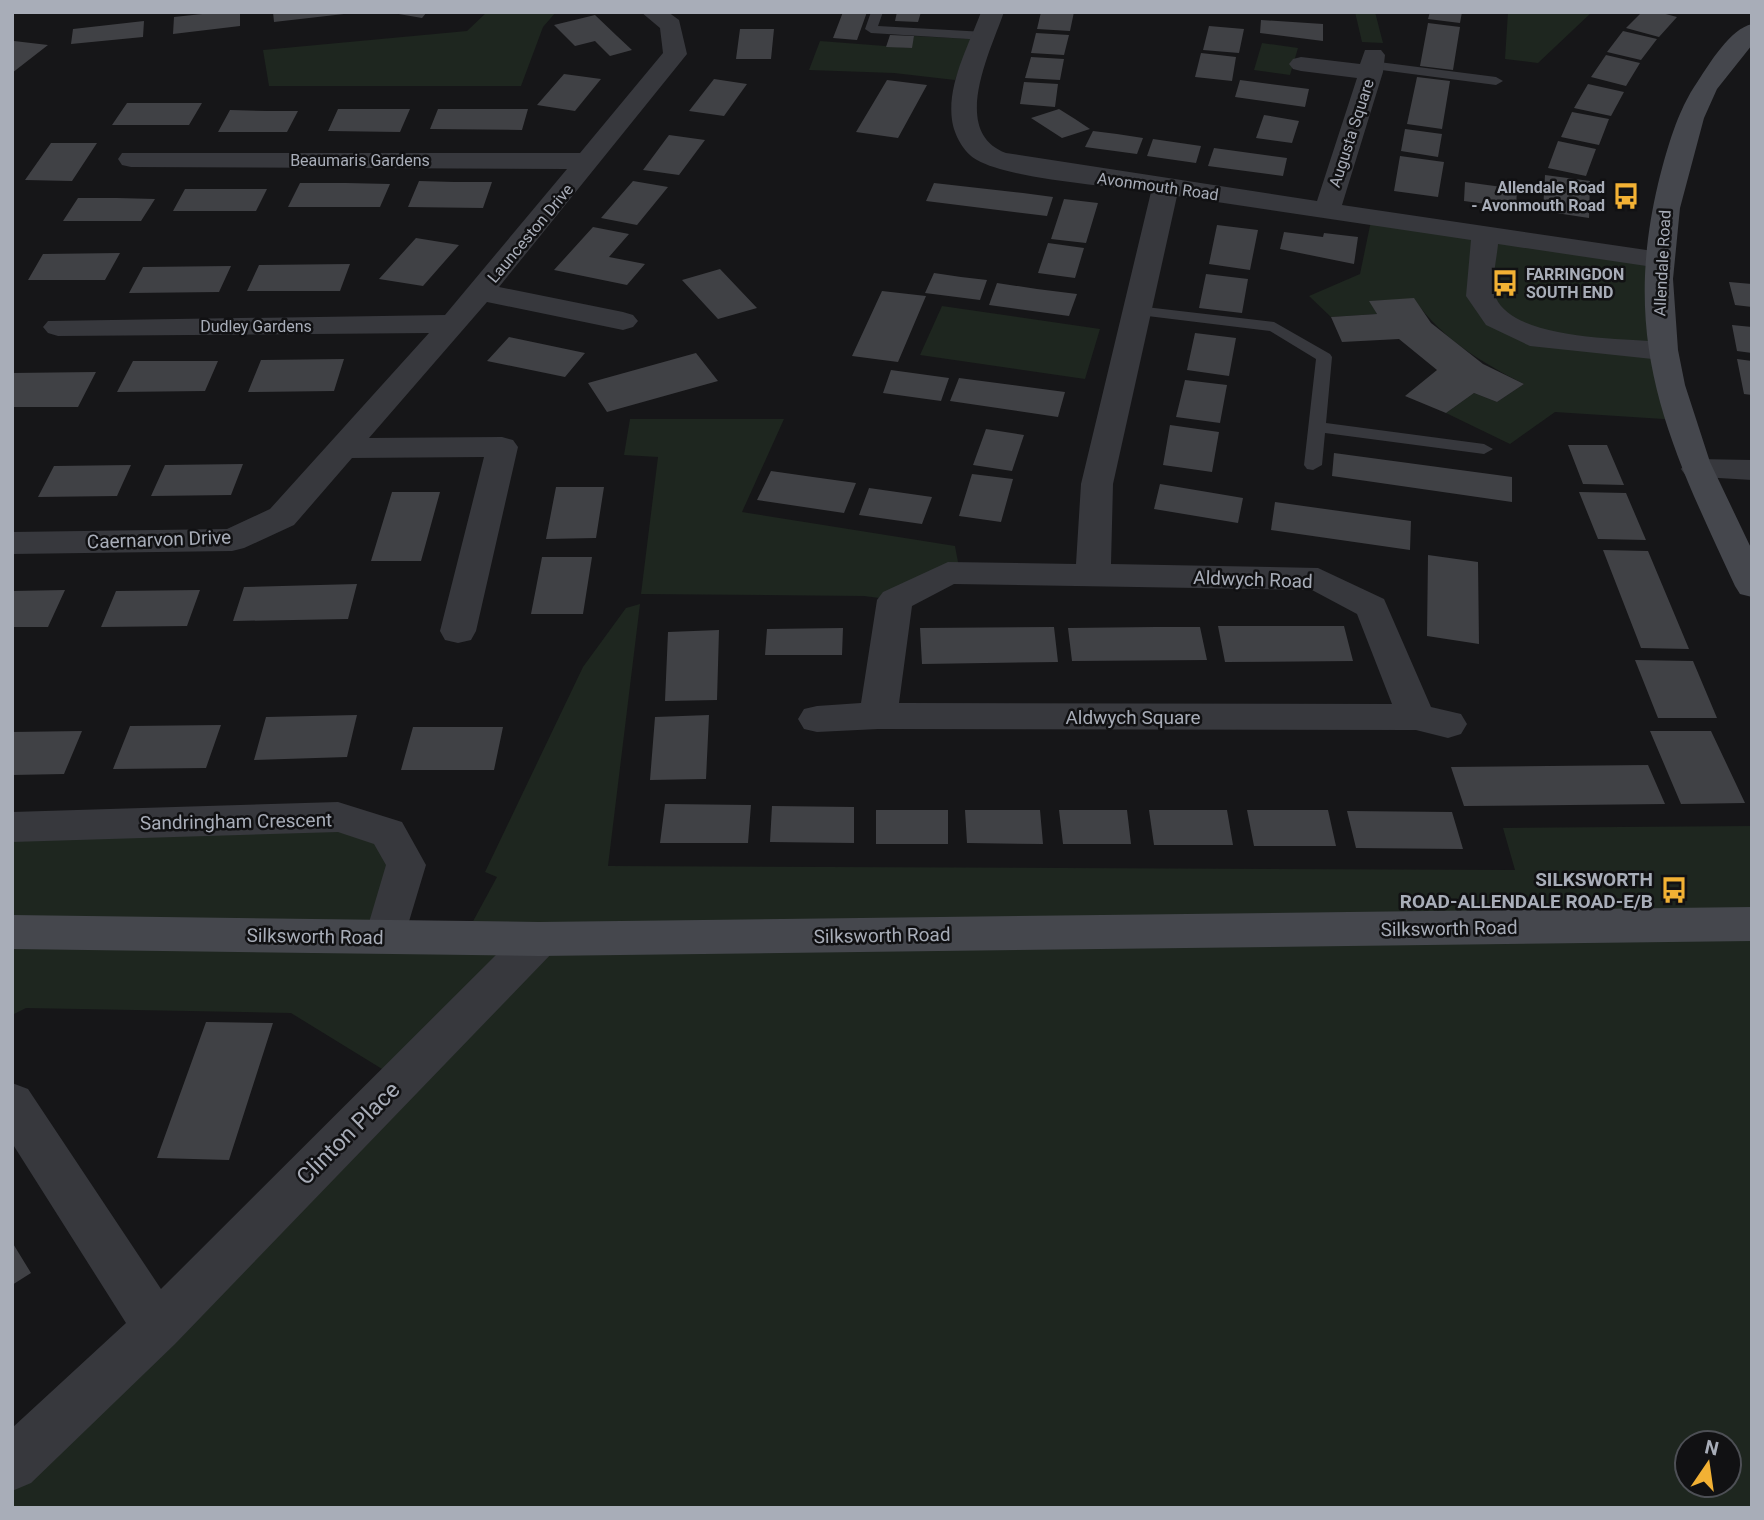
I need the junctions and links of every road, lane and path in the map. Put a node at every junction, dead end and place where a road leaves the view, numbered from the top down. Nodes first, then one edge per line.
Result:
1 (652, 12) edge
2 (877, 12) edge
3 (989, 24) edge
4 (1752, 31) edge
5 (1301, 64) dead end
6 (1372, 64) junction
7 (1496, 81) dead end
8 (131, 159) dead end
9 (589, 161) junction
10 (1166, 187) junction
11 (1327, 210) junction
12 (1485, 233) junction
13 (1660, 260) junction
14 (481, 292) junction
15 (1137, 311) junction
16 (623, 321) dead end
17 (453, 324) junction
18 (58, 327) dead end
19 (1662, 351) junction
20 (1317, 427) junction
21 (346, 448) junction
22 (1484, 449) dead end
23 (1313, 465) dead end
24 (1697, 469) junction
25 (1752, 470) edge
26 (12, 543) edge
27 (1093, 575) junction
28 (1752, 586) edge
29 (458, 631) dead end
30 (878, 716) junction
31 (817, 719) dead end
32 (1432, 721) joint
33 (12, 827) edge
34 (1752, 924) edge
35 (12, 932) edge
36 (386, 936) junction
37 (539, 939) junction
38 (12, 1103) edge
39 (157, 1327) junction
40 (12, 1464) edge

1 - 9 street, Launceston Drive
2 - 3 lane
3 - 10 street, Avonmouth Road
4 - 13 street, Allendale Road
5 - 6 street
6 - 7 lane
6 - 11 street, Augusta Square
8 - 9 street, Beaumaris Gardens
9 - 14 street, Launceston Drive
10 - 11 street, Avonmouth Road
10 - 15 street
11 - 12 street, Avonmouth Road
12 - 13 street, Avonmouth Road
12 - 19 street
13 - 19 street, Allendale Road
14 - 16 street
14 - 17 street, Launceston Drive
15 - 20 lane
15 - 27 street
17 - 18 street, Dudley Gardens
17 - 21 street, Launceston Drive
19 - 24 street, Allendale Road
20 - 22 lane
20 - 23 lane
21 - 26 street, Caernarvon Drive
21 - 29 street
24 - 25 street
24 - 28 street, Allendale Road
27 - 30 street, Aldwych Road
27 - 32 street, Aldwych Road
30 - 31 street, Aldwych Square
30 - 32 street, Aldwych Square
33 - 36 street, Sandringham Crescent
34 - 37 street, Silksworth Road
35 - 36 street, Silksworth Road
36 - 37 street, Silksworth Road
37 - 39 street, Clinton Place
38 - 39 street
39 - 40 street, Clinton Place

